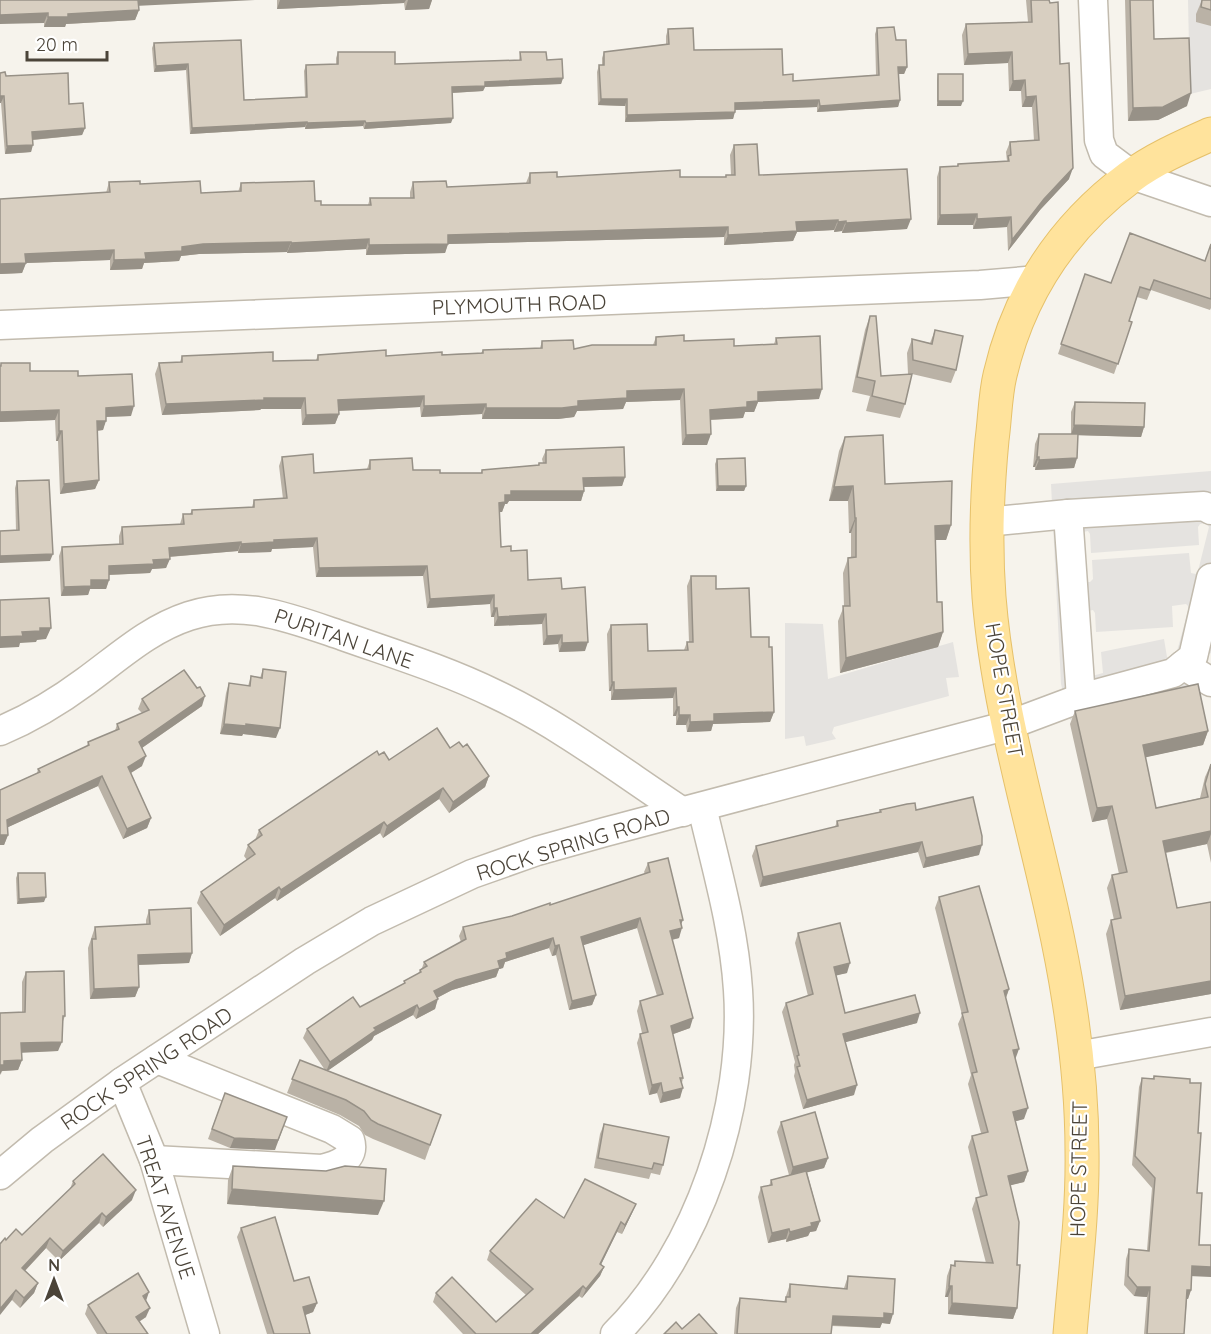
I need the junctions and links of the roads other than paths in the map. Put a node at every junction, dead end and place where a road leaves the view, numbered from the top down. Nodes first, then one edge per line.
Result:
1 (1093, 0) edge
2 (1211, 134) edge
3 (1132, 175) junction
4 (1211, 202) edge
5 (1038, 280) junction
6 (0, 325) edge
7 (1211, 510) edge
8 (1068, 514) junction
9 (986, 522) junction
10 (1211, 579) edge
11 (1183, 665) junction
12 (1211, 682) edge
13 (1081, 698) junction
14 (1009, 725) junction
15 (0, 731) edge
16 (693, 809) junction
17 (1211, 1032) edge
18 (1077, 1056) junction
19 (157, 1059) junction
20 (122, 1082) junction
21 (154, 1160) junction
22 (0, 1175) edge
23 (205, 1334) edge
24 (615, 1334) edge
25 (1070, 1334) edge

1 - 3 street
2 - 3 main road, HOPE STREET
3 - 4 street
3 - 5 main road, HOPE STREET
5 - 6 street, PLYMOUTH ROAD
5 - 9 main road, HOPE STREET
7 - 8 street
8 - 9 street
8 - 13 street
9 - 14 main road, HOPE STREET
10 - 11 street
11 - 12 street
11 - 13 street, ROCK SPRING ROAD
13 - 14 street, ROCK SPRING ROAD
14 - 16 street, ROCK SPRING ROAD
14 - 18 main road, HOPE STREET
15 - 16 street, PURITAN LANE
16 - 19 street, ROCK SPRING ROAD
16 - 24 street
17 - 18 street
18 - 25 main road, HOPE STREET
19 - 20 street, ROCK SPRING ROAD
19 - 21 street
20 - 21 street, TREAT AVENUE
20 - 22 street, ROCK SPRING ROAD
21 - 23 street, TREAT AVENUE

